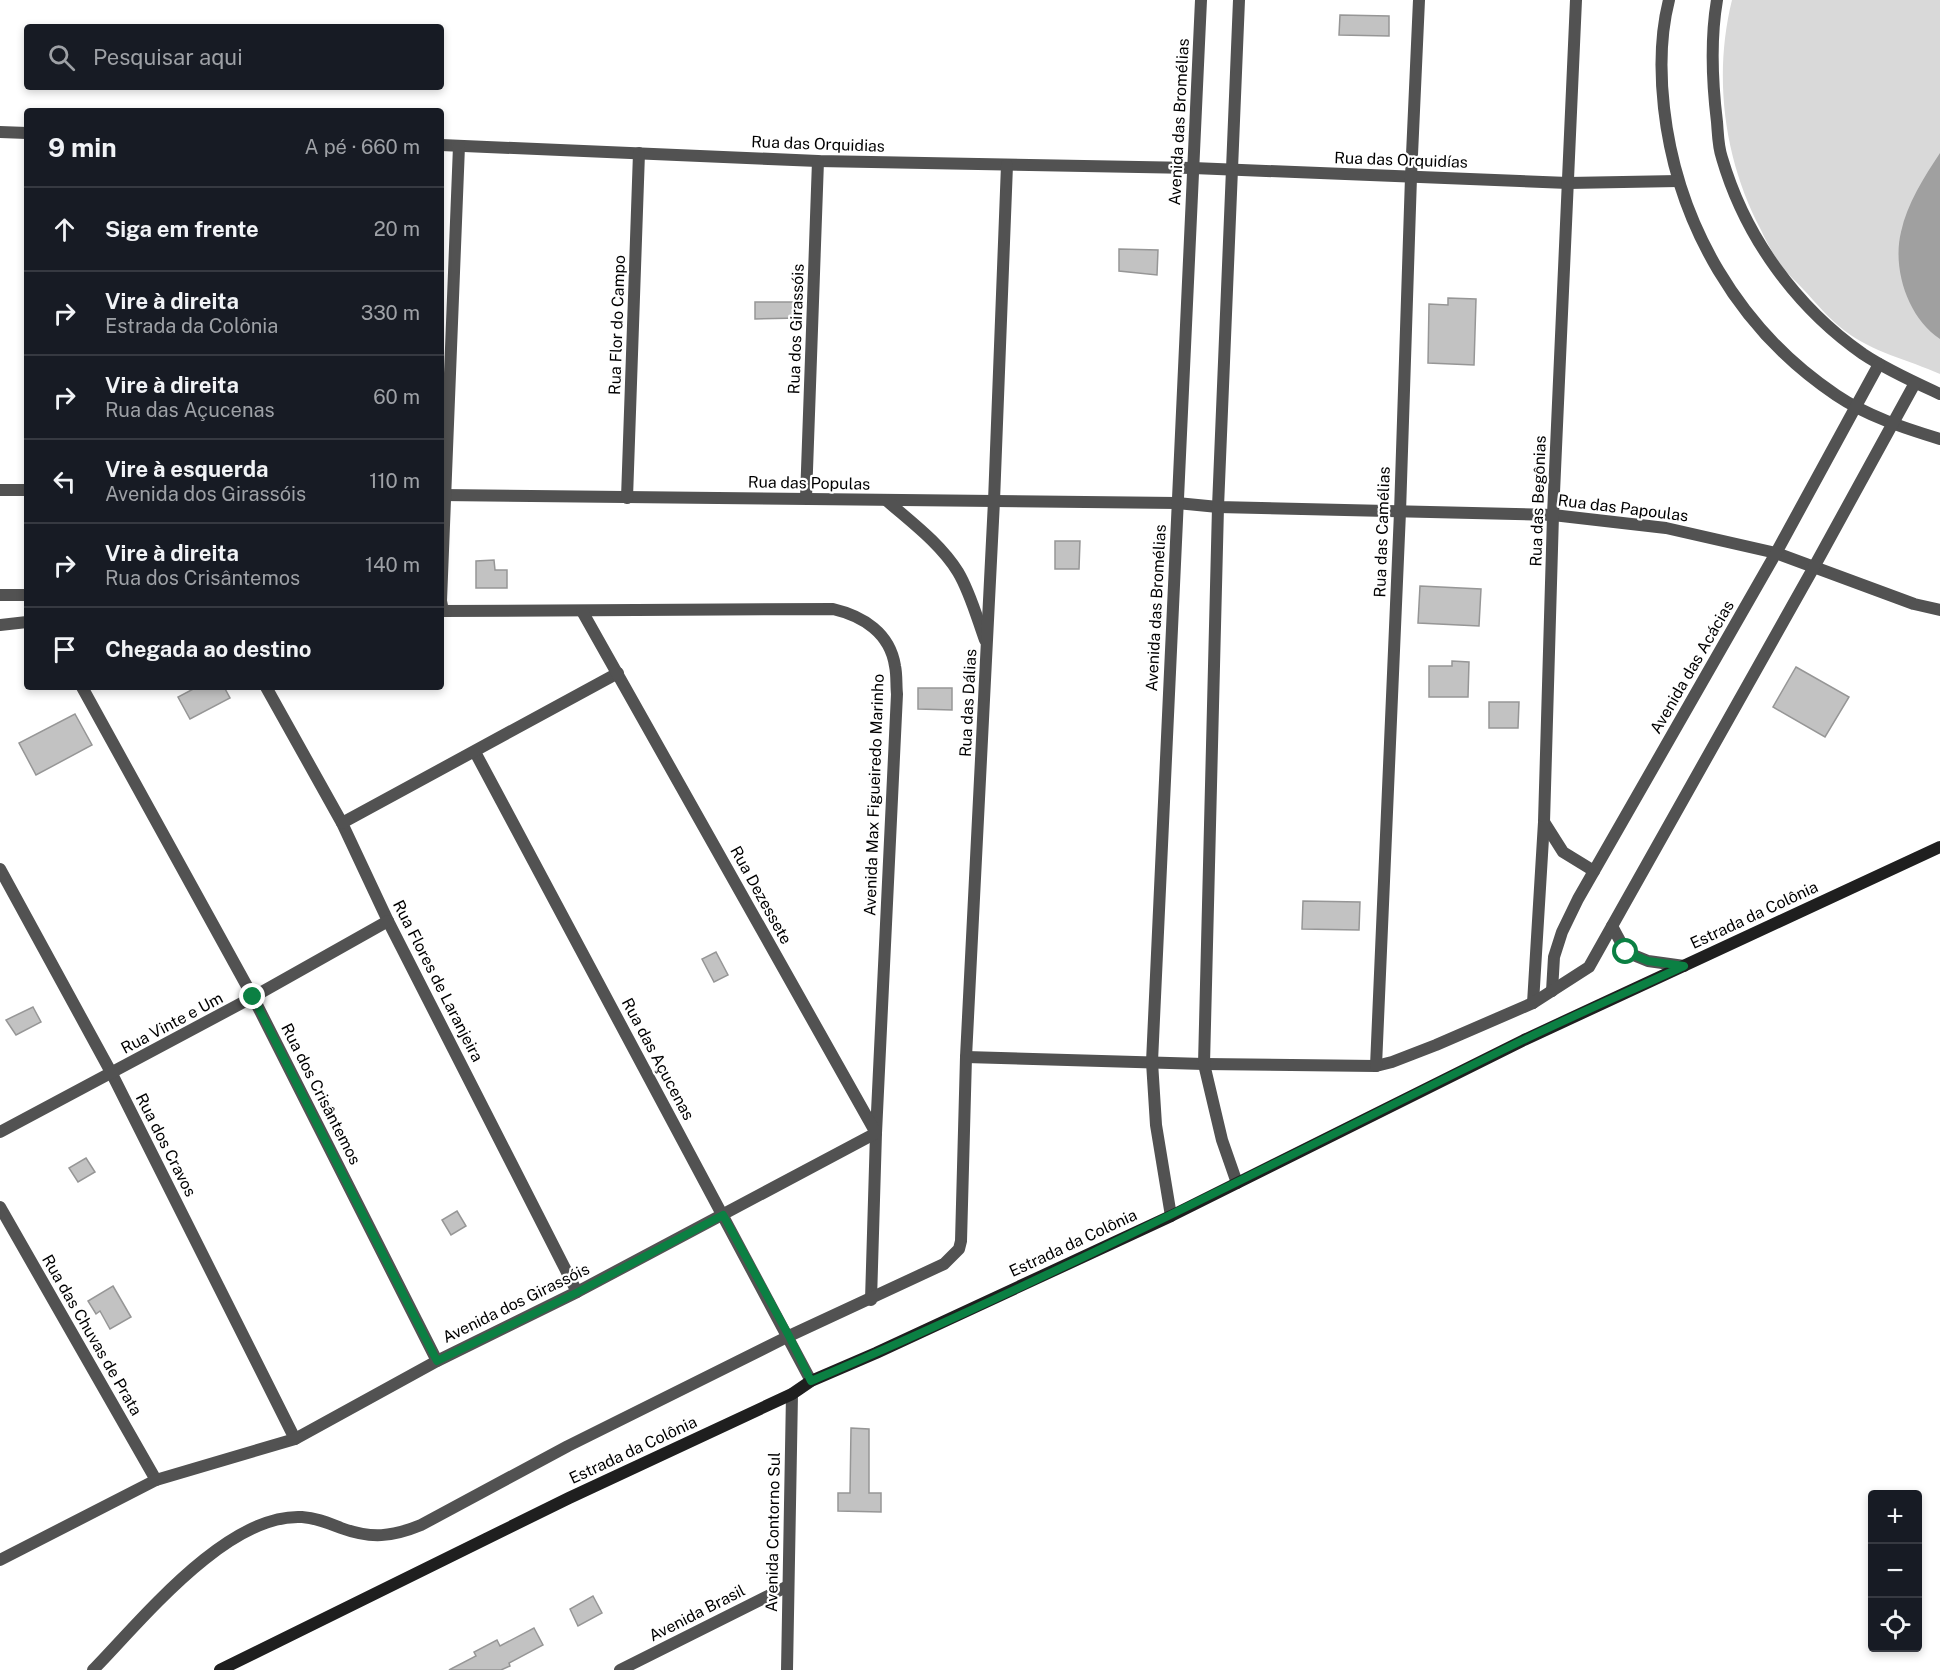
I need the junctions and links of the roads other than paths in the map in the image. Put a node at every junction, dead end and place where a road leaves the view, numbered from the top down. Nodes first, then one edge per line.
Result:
1 (1201, 0) edge
2 (1239, 0) edge
3 (1419, 0) edge
4 (1576, 0) edge
5 (1669, 0) edge
6 (1717, 0) edge
7 (0, 132) edge
8 (24, 133) edge
9 (444, 145) edge
10 (459, 146) junction
11 (639, 153) junction
12 (818, 161) junction
13 (1007, 165) junction
14 (1193, 168) junction
15 (1232, 170) junction
16 (1411, 177) junction
17 (1678, 181) junction
18 (1568, 183) junction
19 (1879, 364) junction
20 (1915, 383) junction
21 (1940, 394) edge
22 (1854, 406) junction
23 (1893, 423) junction
24 (1940, 439) edge
25 (444, 473) edge
26 (0, 490) edge
27 (24, 490) edge
28 (444, 495) edge
29 (627, 498) junction
30 (806, 498) junction
31 (886, 500) junction
32 (994, 501) junction
33 (1177, 503) junction
34 (1218, 507) junction
35 (1400, 512) junction
36 (1553, 515) junction
37 (1776, 553) junction
38 (1814, 567) junction
39 (0, 595) edge
40 (24, 595) edge
41 (444, 606) edge
42 (1940, 610) edge
43 (582, 611) junction
44 (24, 622) edge
45 (0, 624) edge
46 (987, 645) junction
47 (618, 673) junction
48 (84, 690) edge
49 (268, 690) edge
50 (476, 752) junction
51 (1544, 822) junction
52 (342, 824) junction
53 (1940, 847) edge
54 (0, 869) edge
55 (1594, 871) junction
56 (388, 921) junction
57 (1612, 926) junction
58 (1684, 966) junction
59 (1552, 991) junction
60 (253, 997) junction
61 (1533, 1003) junction
62 (966, 1057) junction
63 (1152, 1062) junction
64 (1204, 1064) junction
65 (1376, 1066) junction
66 (112, 1074) junction
67 (0, 1132) edge
68 (876, 1133) junction
69 (1238, 1183) junction
70 (0, 1208) edge
71 (723, 1215) junction
72 (1171, 1216) junction
73 (578, 1292) junction
74 (871, 1300) junction
75 (789, 1336) junction
76 (437, 1361) junction
77 (811, 1381) junction
78 (792, 1394) junction
79 (295, 1439) junction
80 (156, 1480) junction
81 (2, 1555) edge
82 (788, 1586) junction
83 (93, 1670) edge
84 (220, 1670) edge
85 (620, 1670) edge
86 (787, 1670) edge

1 - 14 street, Avenida das Bromélias
2 - 15 street
3 - 16 street, Rua das Camélias
4 - 18 street, Rua das Begônias
5 - 17 street
6 - 19 street
7 - 8 street
9 - 10 street, Rua das Orquidias
10 - 11 street, Rua das Orquidias
10 - 25 street
11 - 12 street, Rua das Orquidias
11 - 29 street, Rua Flor do Campo
12 - 13 street, Rua das Orquidias
12 - 30 street, Rua dos Girassóis
13 - 14 street, Rua das Orquidias
13 - 32 street, Rua das Dálias
14 - 15 street, Rua das Orquidías
14 - 33 street, Avenida das Bromélias
15 - 16 street, Rua das Orquidías
15 - 34 street
16 - 18 street, Rua das Orquidías
16 - 35 street, Rua das Camélias
17 - 18 street, Rua das Orquidías
17 - 22 street
18 - 36 street, Rua das Begônias
19 - 20 street
19 - 22 street, Avenida das Acácias
20 - 21 street
20 - 23 street
22 - 23 street
22 - 37 street, Avenida das Acácias
23 - 24 street
23 - 38 street
26 - 27 street
28 - 29 street, Rua das Populas
29 - 30 street, Rua das Populas
30 - 31 street, Rua das Populas
31 - 32 street, Rua das Populas
31 - 46 street
32 - 33 street, Rua das Populas
32 - 46 street, Rua das Dálias
33 - 34 street, Rua das Populas
33 - 63 street, Avenida das Bromélias
34 - 35 street, Rua das Papoulas
34 - 64 street
35 - 36 street, Rua das Papoulas
35 - 65 street, Rua das Camélias
36 - 37 street, Rua das Papoulas
36 - 51 street, Rua das Begônias
37 - 38 street, Rua das Papoulas
37 - 55 street, Avenida das Acácias
38 - 42 street, Rua das Papoulas
38 - 57 street
39 - 40 street
41 - 43 street, Avenida Max Figueiredo Marinho
43 - 47 street, Rua Dezessete
43 - 68 street, Avenida Max Figueiredo Marinho
44 - 45 street
46 - 62 street, Rua das Dálias
47 - 50 street
47 - 68 street, Rua Dezessete
48 - 60 street, Rua dos Crisântemos
49 - 52 street, Rua Flores de Laranjeira
50 - 52 street
50 - 71 street, Rua das Açucenas
51 - 55 street
51 - 61 street, Rua das Begônias
52 - 56 street, Rua Flores de Laranjeira
53 - 58 main road, Estrada da Colônia
54 - 66 street, Rua dos Cravos
55 - 59 street, Avenida das Acácias
56 - 60 street, Rua Vinte e Um
56 - 73 street, Rua Flores de Laranjeira
57 - 58 street
57 - 59 street
58 - 69 main road, Estrada da Colônia
59 - 61 street
60 - 66 street, Rua Vinte e Um
60 - 76 street, Rua dos Crisântemos
61 - 65 street
62 - 63 street
62 - 74 street, Rua das Dálias
63 - 64 street
63 - 72 street, Avenida das Bromélias
64 - 65 street
64 - 69 street
66 - 67 street, Rua Vinte e Um
66 - 79 street, Rua dos Cravos
68 - 71 street, Avenida dos Girassóis
68 - 74 street, Avenida Max Figueiredo Marinho
69 - 72 main road, Estrada da Colônia
70 - 80 street, Rua das Chuvas de Prata
71 - 73 street, Avenida dos Girassóis
71 - 75 street, Rua das Açucenas
72 - 77 main road, Estrada da Colônia
73 - 76 street, Avenida dos Girassóis
74 - 75 street
75 - 77 street, Rua das Açucenas
75 - 83 street
76 - 79 street, Avenida dos Girassóis
77 - 78 main road, Estrada da Colônia
78 - 82 street, Avenida Contorno Sul
78 - 84 main road, Estrada da Colônia
79 - 80 street, Avenida dos Girassóis
80 - 81 street, Avenida dos Girassóis
82 - 85 street, Avenida Brasil
82 - 86 street, Avenida Contorno Sul

